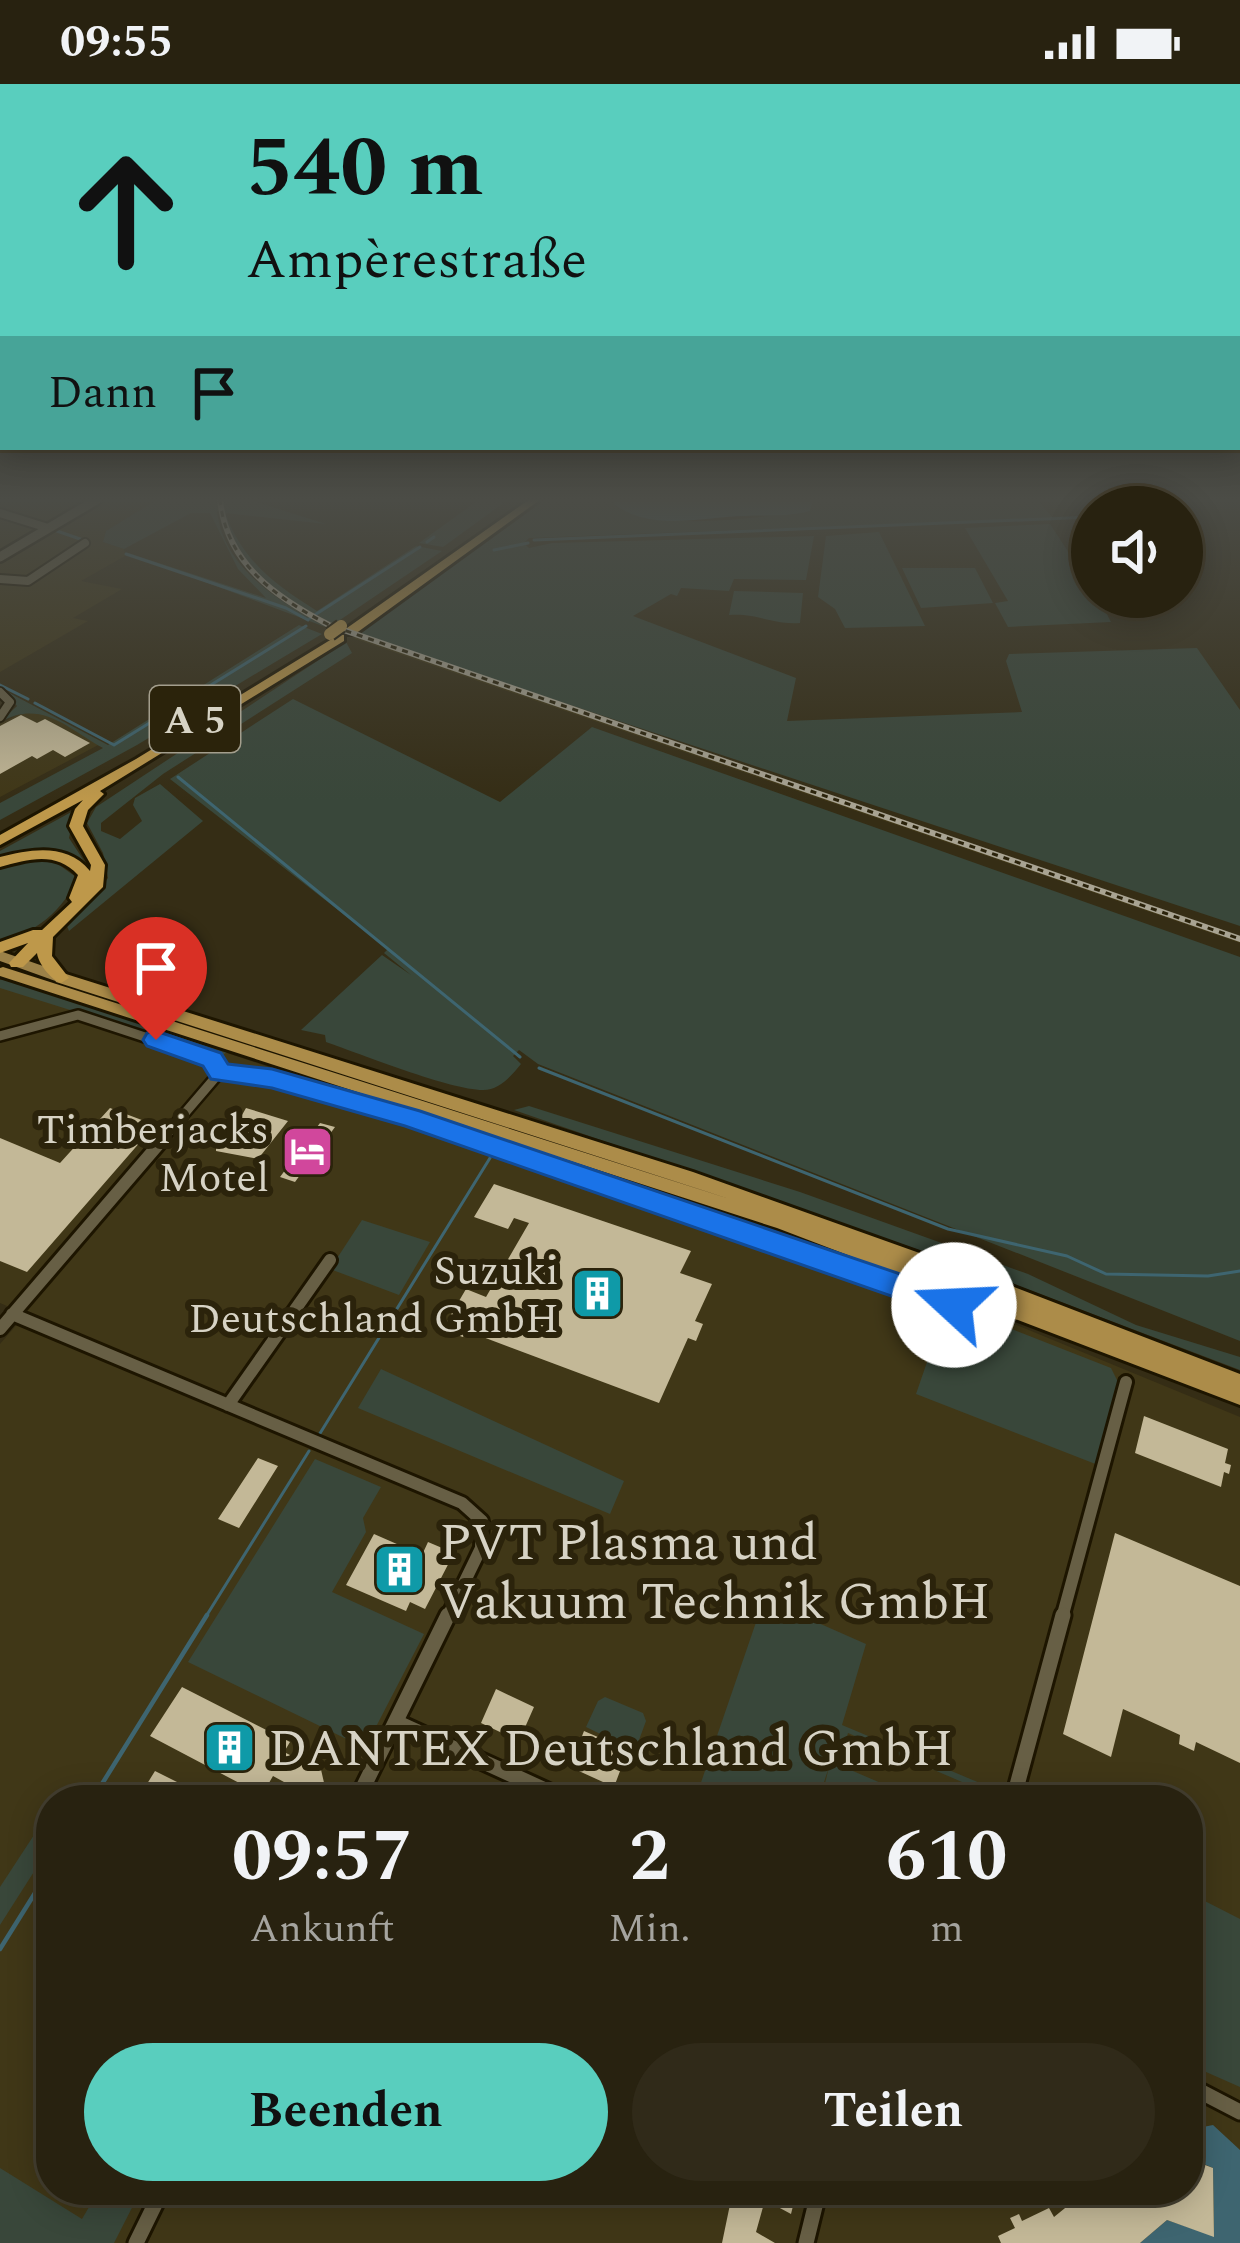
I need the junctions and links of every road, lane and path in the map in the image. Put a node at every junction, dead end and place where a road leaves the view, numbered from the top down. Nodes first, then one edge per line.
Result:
1 (384, 600) edge
2 (388, 600) edge
3 (340, 632) junction
4 (0, 692) edge
5 (0, 717) edge
6 (141, 762) junction
7 (0, 830) edge
8 (0, 841) edge
9 (0, 862) edge
10 (42, 936) junction
11 (3, 963) edge
12 (61, 979) junction
13 (0, 1036) edge
14 (220, 1072) junction
15 (330, 1260) dead end
16 (954, 1305) dead end
17 (13, 1314) junction
18 (0, 1329) edge
19 (1126, 1382) dead end
20 (1240, 1382) edge
21 (1240, 1397) edge
22 (228, 1405) junction
23 (396, 1722) junction
24 (364, 1785) edge
25 (534, 1785) edge
26 (1017, 1785) edge
27 (1203, 2093) edge
28 (1236, 2112) edge
29 (155, 2205) edge
30 (815, 2205) edge
31 (136, 2243) edge
32 (806, 2243) edge

1 - 3 highway, A 5
2 - 3 highway, A 5
3 - 6 highway, A 5
3 - 7 highway, A 5
4 - 5 street
6 - 8 highway, A 5
6 - 10 highway
9 - 10 highway
10 - 11 highway
10 - 12 highway
11 - 12 main road
11 - 21 highway
12 - 20 highway
13 - 14 street
14 - 16 street
14 - 17 street
15 - 22 street
17 - 18 street
17 - 22 street
19 - 26 street
22 - 23 street
23 - 24 street
23 - 25 street
27 - 28 street
29 - 31 street
30 - 32 street

